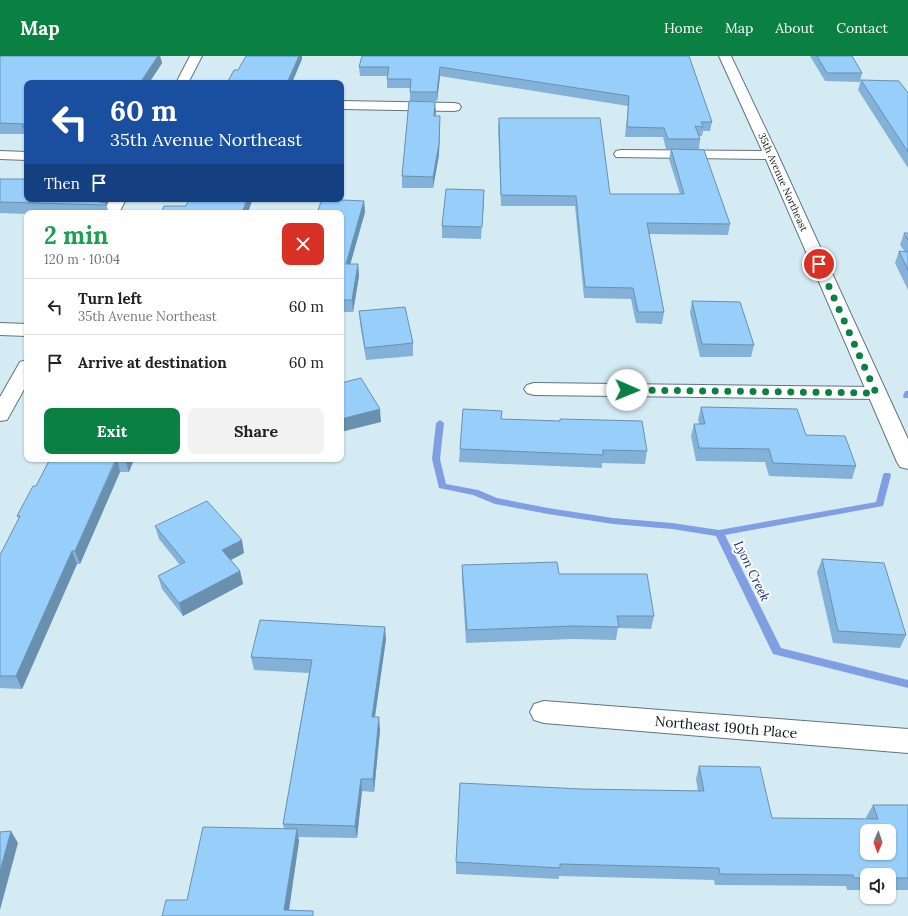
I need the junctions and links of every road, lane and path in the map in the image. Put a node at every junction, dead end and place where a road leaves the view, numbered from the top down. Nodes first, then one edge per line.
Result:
1 (196, 56) edge
2 (725, 56) edge
3 (184, 80) edge
4 (344, 105) edge
5 (454, 107) dead end
6 (621, 154) dead end
7 (0, 155) edge
8 (771, 155) junction
9 (24, 156) edge
10 (0, 329) edge
11 (24, 330) edge
12 (24, 371) edge
13 (534, 389) dead end
14 (876, 393) junction
15 (0, 415) edge
16 (908, 462) edge
17 (544, 712) dead end
18 (908, 741) edge

1 - 3 street
2 - 8 street, 35th Avenue Northeast
4 - 5 street
6 - 8 street
7 - 9 street
8 - 14 street, 35th Avenue Northeast
10 - 11 street
12 - 15 street
13 - 14 street
14 - 16 street, 35th Avenue Northeast
17 - 18 street, Northeast 190th Place

